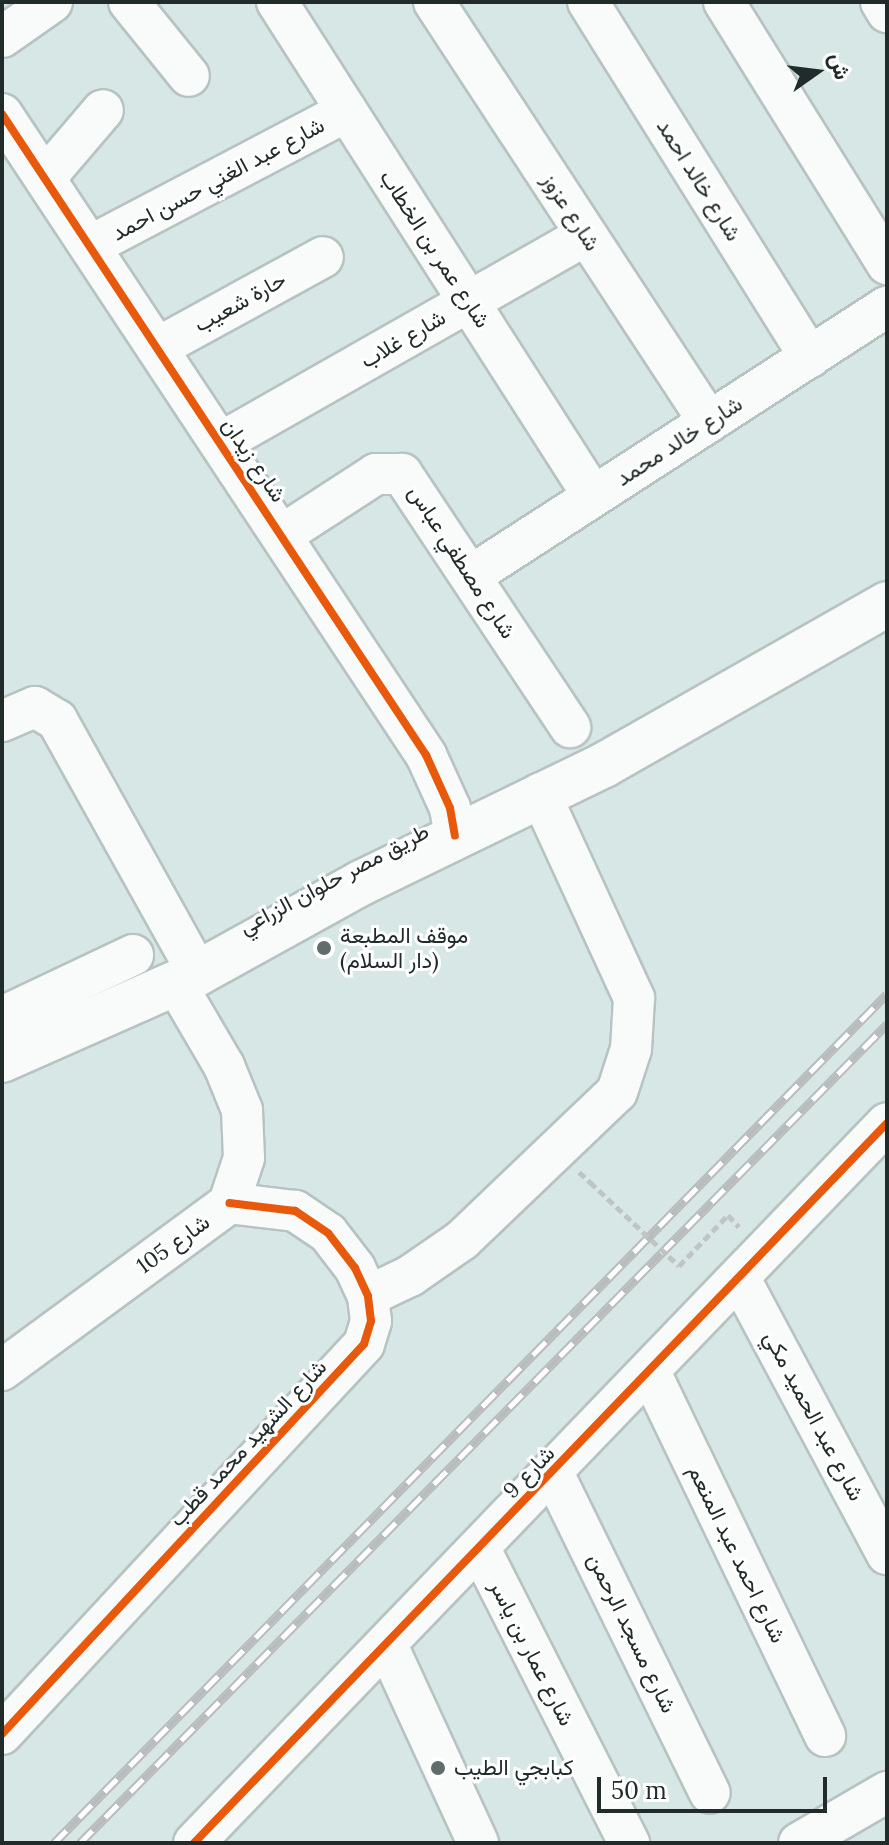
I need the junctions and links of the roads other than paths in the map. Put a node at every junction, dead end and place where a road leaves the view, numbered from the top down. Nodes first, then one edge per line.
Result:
1 (52, 2) edge
2 (129, 2) edge
3 (277, 2) edge
4 (434, 2) edge
5 (588, 2) edge
6 (724, 2) edge
7 (881, 2) edge
8 (887, 12) edge
9 (2, 37) edge
10 (189, 76) dead end
11 (103, 110) dead end
12 (347, 111) junction
13 (2, 114) edge
14 (45, 178) junction
15 (586, 235) junction
16 (90, 246) junction
17 (323, 257) dead end
18 (887, 264) edge
19 (469, 302) junction
20 (887, 307) edge
21 (157, 348) junction
22 (810, 357) junction
23 (709, 422) junction
24 (220, 443) junction
25 (593, 496) junction
26 (282, 535) junction
27 (472, 575) junction
28 (887, 604) edge
29 (2, 721) edge
30 (570, 727) dead end
31 (540, 794) junction
32 (455, 836) junction
33 (133, 955) dead end
34 (187, 978) junction
35 (2, 1017) edge
36 (2, 1060) edge
37 (887, 1123) edge
38 (229, 1203) junction
39 (740, 1279) junction
40 (368, 1296) junction
41 (2, 1370) edge
42 (650, 1372) junction
43 (553, 1473) junction
44 (480, 1549) junction
45 (887, 1554) edge
46 (387, 1645) junction
47 (2, 1734) edge
48 (825, 1736) dead end
49 (887, 1792) edge
50 (710, 1793) dead end
51 (194, 1843) edge
52 (478, 1843) edge
53 (629, 1843) edge
54 (799, 1843) edge

1 - 9 street
2 - 10 street
3 - 12 street, شارع عمر بن الخطاب
4 - 15 street, شارع عزوز
5 - 22 street, شارع خالد احمد
6 - 18 street
7 - 8 street
11 - 14 street
12 - 16 street, شارع عبد الغني حسن احمد
12 - 19 street, شارع عمر بن الخطاب
13 - 14 street, شارع زيدان
14 - 16 street, شارع زيدان
15 - 19 street, شارع غلاب
15 - 23 street, شارع عزوز
16 - 21 street, شارع زيدان
17 - 21 street, حارة شعيب
19 - 24 street, شارع غلاب
19 - 25 street, شارع عمر بن الخطاب
20 - 22 street, شارع خالد محمد
21 - 24 street, شارع زيدان
22 - 23 street, شارع خالد محمد
23 - 25 street, شارع خالد محمد
24 - 26 street, شارع زيدان
25 - 27 street, شارع خالد محمد
26 - 27 street, شارع مصطفي عباس
26 - 32 street, شارع زيدان
27 - 30 street, شارع مصطفي عباس
28 - 31 main road, طريق مصر حلوان الزراعي
29 - 34 street, شارع 105
31 - 32 main road, طريق مصر حلوان الزراعي
31 - 40 street
32 - 34 main road, طريق مصر حلوان الزراعي
33 - 35 street
34 - 36 main road, طريق مصر حلوان الزراعي
34 - 38 street, شارع 105
37 - 39 street, شارع 9
38 - 40 street
38 - 41 street, شارع 105
39 - 42 street, شارع 9
39 - 45 street, شارع عبد الحميد مكي
40 - 47 street, شارع الشهيد محمد قطب
42 - 43 street, شارع 9
42 - 48 street, شارع احمد عبد المنعم
43 - 44 street, شارع 9
43 - 50 street, شارع مسجد الرحمن
44 - 46 street, شارع 9
44 - 53 street, شارع عمار بن ياسر
46 - 51 street, شارع 9
46 - 52 street
49 - 54 street

